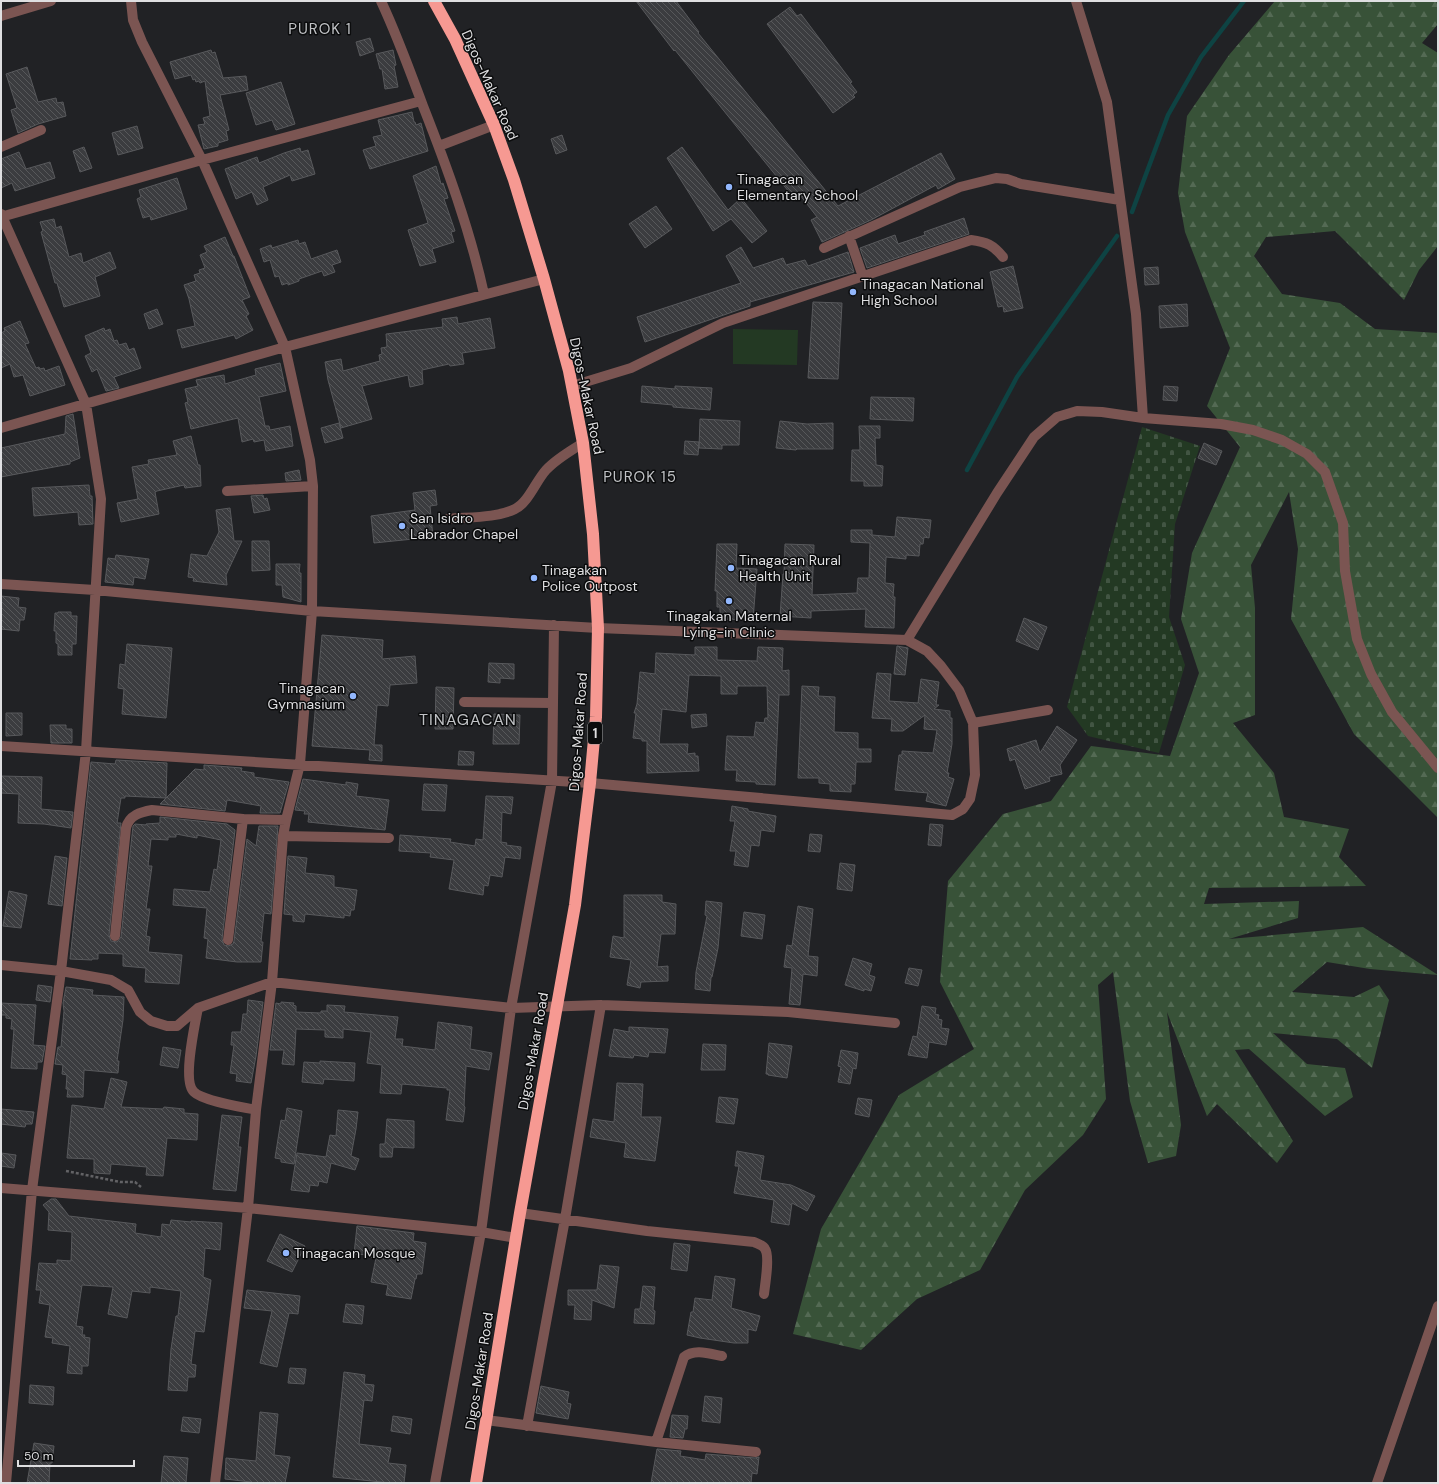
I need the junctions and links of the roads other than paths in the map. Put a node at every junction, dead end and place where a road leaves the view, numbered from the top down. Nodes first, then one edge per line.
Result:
1 (51, 1) edge
2 (131, 1) edge
3 (381, 1) edge
4 (434, 1) edge
5 (1076, 1) edge
6 (1, 16) edge
7 (422, 101) junction
8 (494, 125) junction
9 (41, 130) dead end
10 (439, 146) junction
11 (1, 147) edge
12 (202, 160) junction
13 (1120, 200) junction
14 (1, 216) edge
15 (849, 236) junction
16 (824, 248) dead end
17 (1004, 257) dead end
18 (863, 277) junction
19 (544, 279) junction
20 (484, 294) junction
21 (285, 347) junction
22 (572, 386) junction
23 (86, 404) junction
24 (1143, 418) junction
25 (1, 428) edge
26 (583, 443) junction
27 (313, 486) junction
28 (227, 491) dead end
29 (448, 519) dead end
30 (1, 584) edge
31 (95, 590) junction
32 (312, 611) junction
33 (554, 625) junction
34 (598, 628) junction
35 (908, 640) junction
36 (464, 702) dead end
37 (553, 703) junction
38 (1048, 710) dead end
39 (973, 723) junction
40 (1, 746) edge
41 (86, 751) junction
42 (300, 764) junction
43 (1438, 768) edge
44 (552, 781) junction
45 (590, 783) junction
46 (243, 819) junction
47 (286, 820) junction
48 (283, 836) junction
49 (389, 838) dead end
50 (115, 936) dead end
51 (228, 940) dead end
52 (1, 965) edge
53 (62, 971) junction
54 (272, 982) junction
55 (601, 1005) junction
56 (557, 1006) junction
57 (198, 1008) junction
58 (511, 1008) junction
59 (895, 1023) dead end
60 (256, 1110) junction
61 (1, 1188) edge
62 (32, 1190) junction
63 (248, 1208) junction
64 (520, 1213) junction
65 (565, 1219) junction
66 (481, 1232) junction
67 (516, 1238) junction
68 (764, 1294) dead end
69 (1438, 1306) edge
70 (722, 1356) dead end
71 (486, 1420) junction
72 (527, 1426) junction
73 (656, 1442) junction
74 (756, 1452) dead end
75 (6, 1483) edge
76 (215, 1483) edge
77 (435, 1483) edge
78 (476, 1483) edge
79 (1377, 1483) edge

1 - 6 street
2 - 12 street
3 - 7 street
4 - 8 highway, Digos-Makar Road / 1
5 - 13 street
7 - 10 street
7 - 12 street
8 - 10 street
8 - 19 highway, Digos-Makar Road / 1
9 - 11 street
10 - 20 street
12 - 14 street
12 - 21 street
13 - 15 street
13 - 24 street
14 - 23 street
15 - 16 street
15 - 18 street
17 - 18 street
18 - 22 street
19 - 20 street
19 - 22 highway, Digos-Makar Road / 1
20 - 21 street
21 - 23 street
21 - 27 street
22 - 26 highway, Digos-Makar Road / 1
23 - 25 street
23 - 31 street
24 - 35 street
24 - 43 street
26 - 29 street
26 - 34 highway, Digos-Makar Road / 1
27 - 28 street
27 - 32 street
30 - 31 street
31 - 32 street
31 - 41 street
32 - 33 street
32 - 42 street
33 - 34 street
33 - 37 street
34 - 35 street
34 - 45 highway, Digos-Makar Road / 1
35 - 39 street
36 - 37 street
37 - 44 street
38 - 39 street
39 - 45 street
40 - 41 street
41 - 42 street
41 - 53 street
42 - 44 street
42 - 47 street
44 - 45 street
44 - 58 street
45 - 56 highway, Digos-Makar Road / 1
46 - 47 street
46 - 50 street
46 - 51 street
47 - 48 street
48 - 49 street
48 - 54 street
52 - 53 street
53 - 57 street
53 - 62 street
54 - 57 street
54 - 58 street
54 - 60 street
55 - 56 street
55 - 59 street
55 - 65 street
56 - 58 street
56 - 64 highway, Digos-Makar Road / 1
57 - 60 street
58 - 66 street
60 - 63 street
61 - 62 street
62 - 63 street
62 - 75 street
63 - 66 street
63 - 76 street
64 - 65 street
64 - 67 highway, Digos-Makar Road / 1
65 - 68 street
65 - 72 street
66 - 67 street
66 - 77 street
67 - 71 highway, Digos-Makar Road / 1
69 - 79 street
70 - 73 street
71 - 72 street
71 - 78 highway, Digos-Makar Road / 1
72 - 73 street
73 - 74 street

